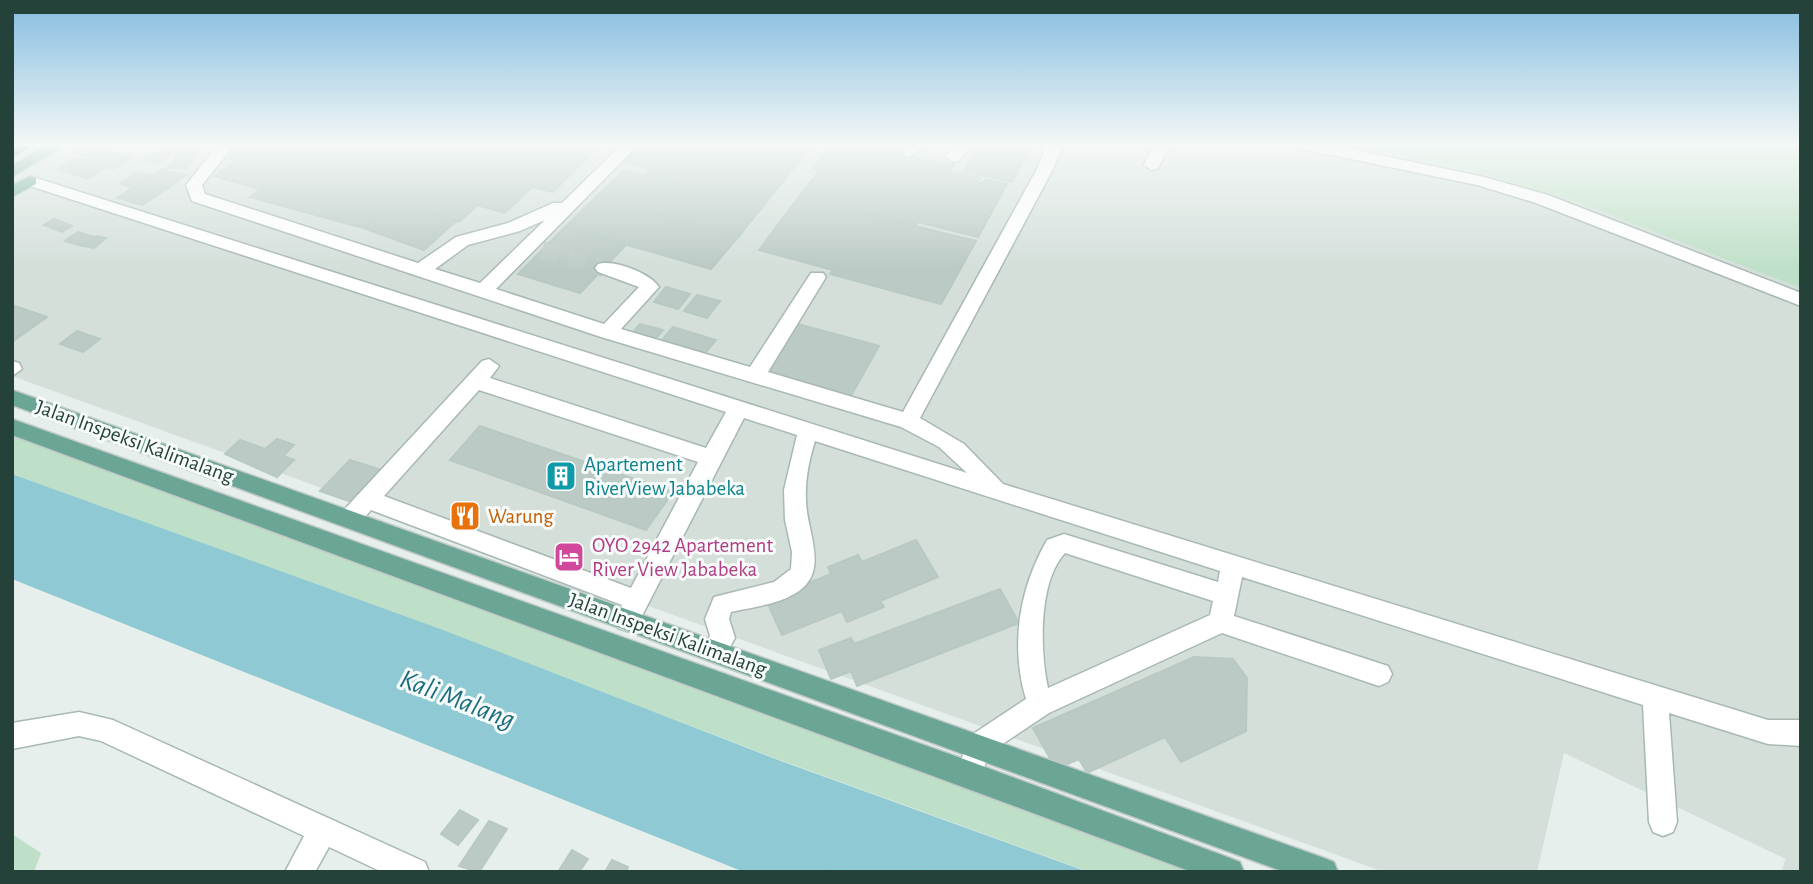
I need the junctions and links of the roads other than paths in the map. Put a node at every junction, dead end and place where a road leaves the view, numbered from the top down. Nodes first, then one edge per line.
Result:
1 (34, 185) edge
2 (194, 185) edge
3 (587, 185) edge
4 (1037, 185) edge
5 (1495, 185) edge
6 (570, 201) junction
7 (604, 268) tunnel mouth
8 (419, 271) junction
9 (817, 277) dead end
10 (482, 292) junction
11 (1801, 300) edge
12 (608, 332) junction
13 (755, 376) junction
14 (12, 397) edge
15 (739, 408) junction
16 (908, 421) junction
17 (12, 427) edge
18 (809, 430) junction
19 (711, 458) junction
20 (997, 491) junction
21 (368, 499) junction
22 (349, 518) junction
23 (1233, 564) junction
24 (1226, 595) junction
25 (632, 611) junction
26 (1221, 622) junction
27 (715, 651) junction
28 (1379, 674) dead end
29 (1655, 697) junction
30 (1040, 704) junction
31 (1801, 733) edge
32 (12, 736) edge
33 (979, 745) junction
34 (969, 774) junction
35 (1662, 822) dead end
36 (323, 830) junction
37 (299, 872) edge
38 (415, 872) edge
39 (1230, 872) edge
40 (1324, 872) edge

1 - 15 street
2 - 8 street
3 - 6 street
4 - 16 street
5 - 11 street
6 - 8 street
6 - 10 street
7 - 12 street
8 - 10 street
9 - 13 street
10 - 12 street
12 - 13 street
13 - 16 street
14 - 22 main road, Jalan Inspeksi Kalimalang
15 - 18 street
15 - 19 street
16 - 20 street
17 - 34 main road, Jalan Inspeksi Kalimalang
18 - 20 street
18 - 27 street
19 - 21 street
19 - 25 street
20 - 23 street
21 - 22 street
21 - 25 street
22 - 25 main road, Jalan Inspeksi Kalimalang
23 - 24 street
23 - 29 street
24 - 26 street
24 - 30 street
25 - 27 main road, Jalan Inspeksi Kalimalang
26 - 28 street
26 - 30 street
27 - 33 main road, Jalan Inspeksi Kalimalang
29 - 31 street
29 - 35 street
30 - 33 street
32 - 36 street
33 - 34 street
33 - 40 main road, Jalan Inspeksi Kalimalang
34 - 39 main road, Jalan Inspeksi Kalimalang
36 - 37 street
36 - 38 street

